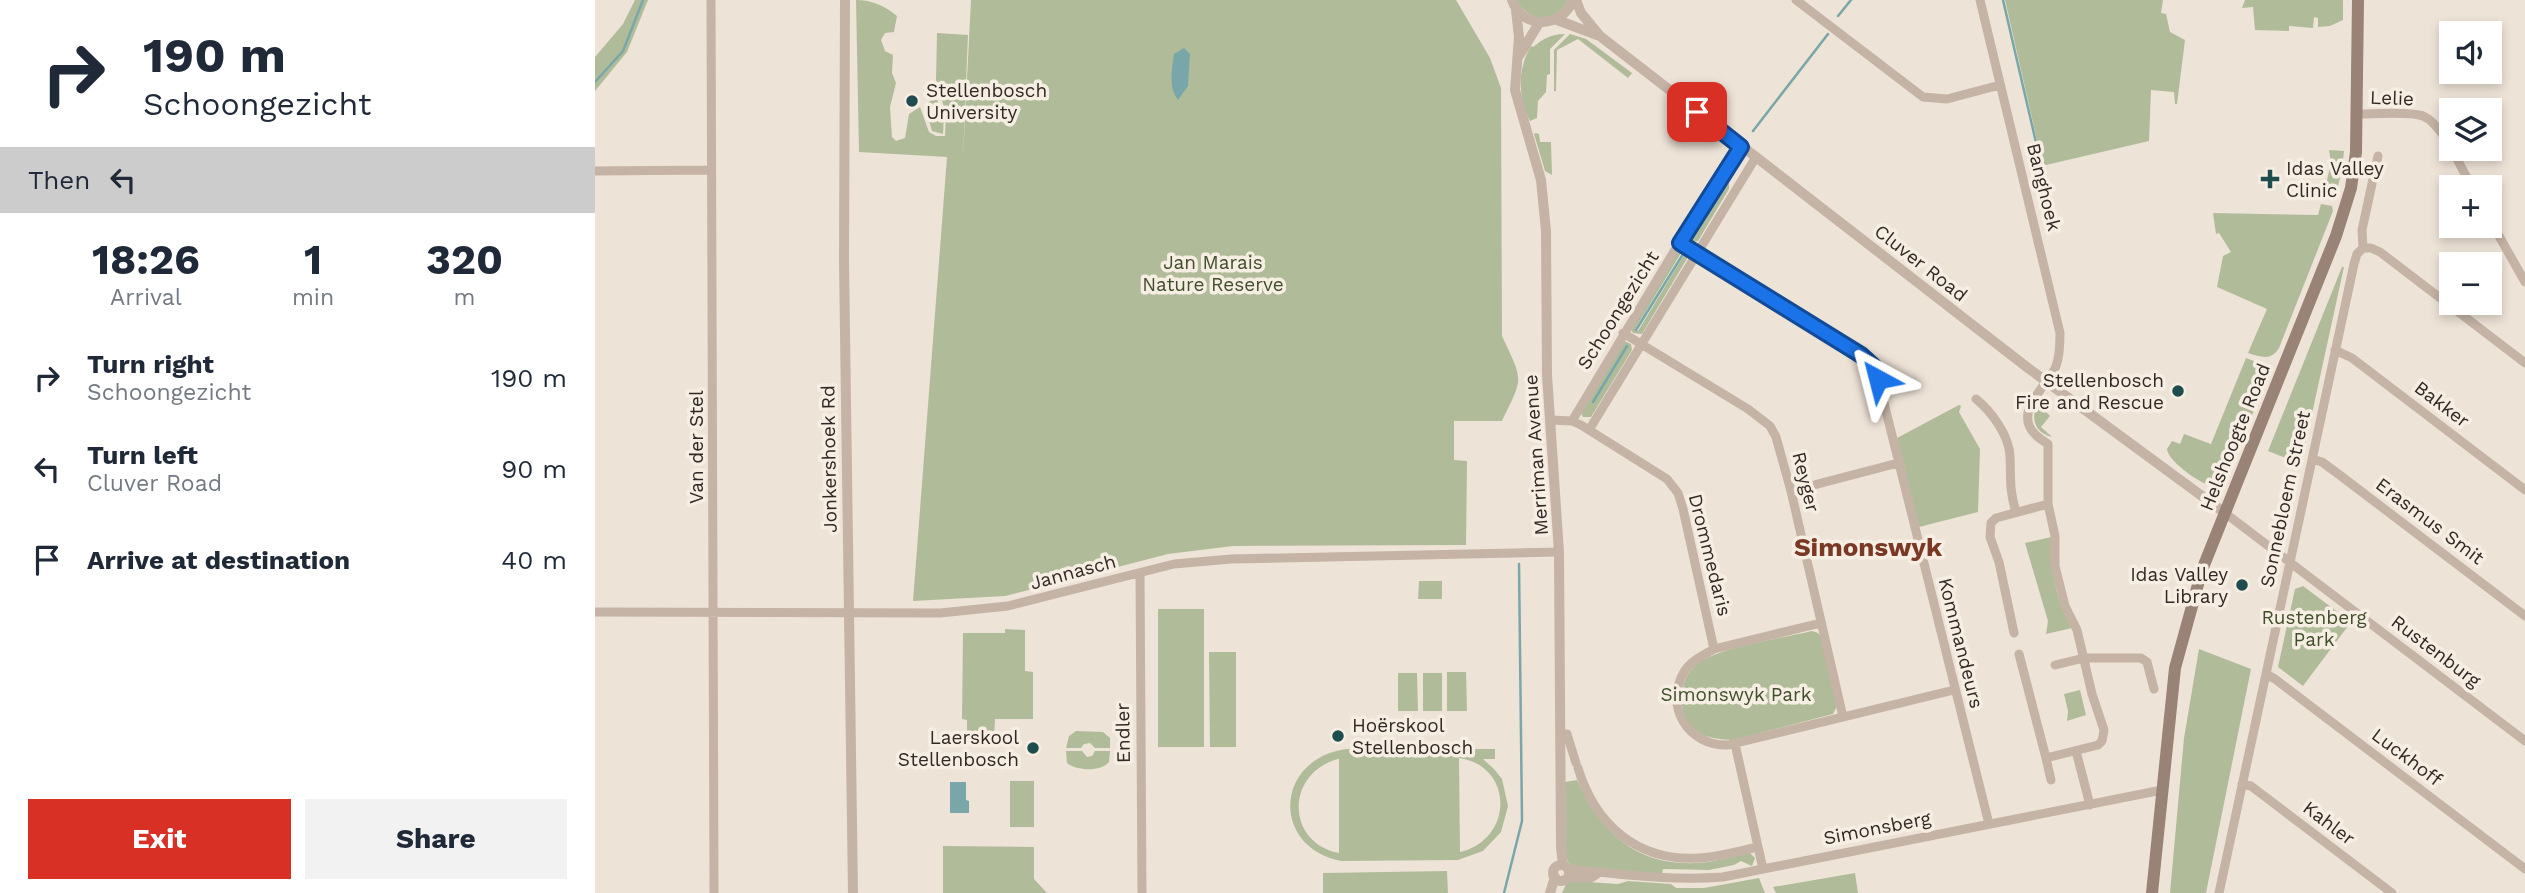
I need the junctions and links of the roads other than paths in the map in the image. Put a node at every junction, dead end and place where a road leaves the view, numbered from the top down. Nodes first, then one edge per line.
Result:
1 (711, 0) edge
2 (843, 0) edge
3 (1575, 0) edge
4 (1796, 0) edge
5 (1980, 0) edge
6 (2358, 0) edge
7 (1514, 5) edge
8 (1557, 20) junction
9 (1539, 23) junction
10 (1600, 36) junction
11 (1515, 64) junction
12 (2000, 85) junction
13 (2357, 114) junction
14 (1741, 147) junction
15 (2378, 156) dead end
16 (1756, 157) junction
17 (711, 170) junction
18 (595, 171) edge
19 (1722, 175) junction
20 (2465, 175) edge
21 (1737, 186) junction
22 (2500, 238) edge
23 (1680, 243) junction
24 (2363, 248) junction
25 (1696, 253) junction
26 (2525, 282) edge
27 (1623, 333) junction
28 (1641, 343) junction
29 (2335, 350) junction
30 (2525, 363) edge
31 (2046, 381) junction
32 (1976, 398) dead end
33 (1551, 421) junction
34 (1572, 421) junction
35 (1589, 430) junction
36 (2312, 459) junction
37 (1898, 463) junction
38 (2525, 490) edge
39 (1791, 491) junction
40 (2047, 504) junction
41 (2016, 512) junction
42 (2225, 513) junction
43 (1559, 552) junction
44 (2290, 562) junction
45 (1140, 573) junction
46 (714, 611) junction
47 (850, 611) junction
48 (595, 612) edge
49 (2525, 616) edge
50 (1821, 623) junction
51 (2014, 633) dead end
52 (1714, 649) junction
53 (2019, 654) dead end
54 (2084, 658) junction
55 (2055, 665) dead end
56 (2266, 674) junction
57 (2154, 689) dead end
58 (1954, 690) junction
59 (1843, 717) junction
60 (1560, 734) junction
61 (2525, 741) edge
62 (1735, 744) junction
63 (2076, 751) junction
64 (2046, 758) junction
65 (1578, 768) junction
66 (1560, 776) junction
67 (2051, 780) dead end
68 (2242, 784) junction
69 (2162, 790) junction
70 (2090, 805) junction
71 (1989, 824) junction
72 (1758, 847) junction
73 (1763, 869) junction
74 (2525, 869) edge
75 (1562, 873) junction
76 (714, 893) edge
77 (853, 893) edge
78 (1142, 893) edge
79 (1550, 893) edge
80 (1556, 893) edge
81 (2152, 893) edge
82 (2220, 893) edge
83 (2392, 893) edge

1 - 17 street, Van der Stel
2 - 47 street, Jonkershoek Rd
3 - 8 street
3 - 10 street, Cluver Road
4 - 12 street
5 - 12 street, Banghoek
6 - 13 main road, Helshoogte Road
7 - 9 street
7 - 11 street, Merriman Avenue
8 - 9 street
8 - 10 street, Cluver Road
9 - 11 street
10 - 14 street, Cluver Road
11 - 33 street, Merriman Avenue
12 - 31 street, Banghoek
13 - 20 street, Lelie
13 - 42 main road, Helshoogte Road
14 - 16 street, Cluver Road
14 - 19 street, Schoongezicht
15 - 24 street, Sonnebloem Street
16 - 21 street, Schoongezicht
16 - 31 street, Cluver Road
17 - 18 street
17 - 46 street, Van der Stel
19 - 21 street
19 - 23 street, Schoongezicht
21 - 25 street, Schoongezicht
22 - 26 street
23 - 25 street, Kommandeurs
23 - 27 street, Schoongezicht
24 - 29 street, Sonnebloem Street
24 - 30 street
25 - 28 street, Schoongezicht
25 - 37 street, Kommandeurs
27 - 28 street, Reyger
27 - 34 street, Schoongezicht
28 - 35 street, Schoongezicht
28 - 39 street, Reyger
29 - 36 street, Sonnebloem Street
29 - 38 street, Bakker
31 - 40 street, Banghoek
31 - 42 street, Cluver Road
32 - 41 street
33 - 34 street, Drommedaris
33 - 43 street, Merriman Avenue
34 - 35 street, Drommedaris
35 - 52 street, Drommedaris
36 - 44 street, Sonnebloem Street
36 - 49 street, Erasmus Smit
37 - 39 street
37 - 58 street, Kommandeurs
39 - 50 street, Reyger
40 - 41 street
40 - 54 street
41 - 51 street
42 - 44 street, Rustenburg
42 - 69 main road, Helshoogte Road
43 - 45 street, Jannasch
43 - 60 street, Merriman Avenue
44 - 56 street, Sonnebloem Street
44 - 61 street, Rustenburg
45 - 47 street, Jannasch
45 - 78 street, Endler
46 - 47 street, Jannasch
46 - 48 street, Jannasch
46 - 76 street, Van der Stel
47 - 77 street, Jonkershoek Rd
50 - 52 street
50 - 59 street, Reyger
52 - 62 street
53 - 64 street
54 - 55 street
54 - 57 street
54 - 63 street
56 - 68 street, Sonnebloem Street
56 - 74 street, Luckhoff
58 - 59 street
58 - 71 street, Kommandeurs
59 - 62 street
60 - 65 street
60 - 66 street, Merriman Avenue
62 - 72 street
63 - 64 street
63 - 70 street
64 - 67 street
65 - 66 street
65 - 72 street
66 - 75 street, Merriman Avenue
68 - 82 street, Sonnebloem Street
68 - 83 street, Kahler
69 - 70 street, Simonsberg
69 - 81 main road, Helshoogte Road
70 - 71 street, Simonsberg
71 - 73 street, Simonsberg
72 - 73 street
73 - 75 street, Simonsberg
75 - 79 street
75 - 80 street

